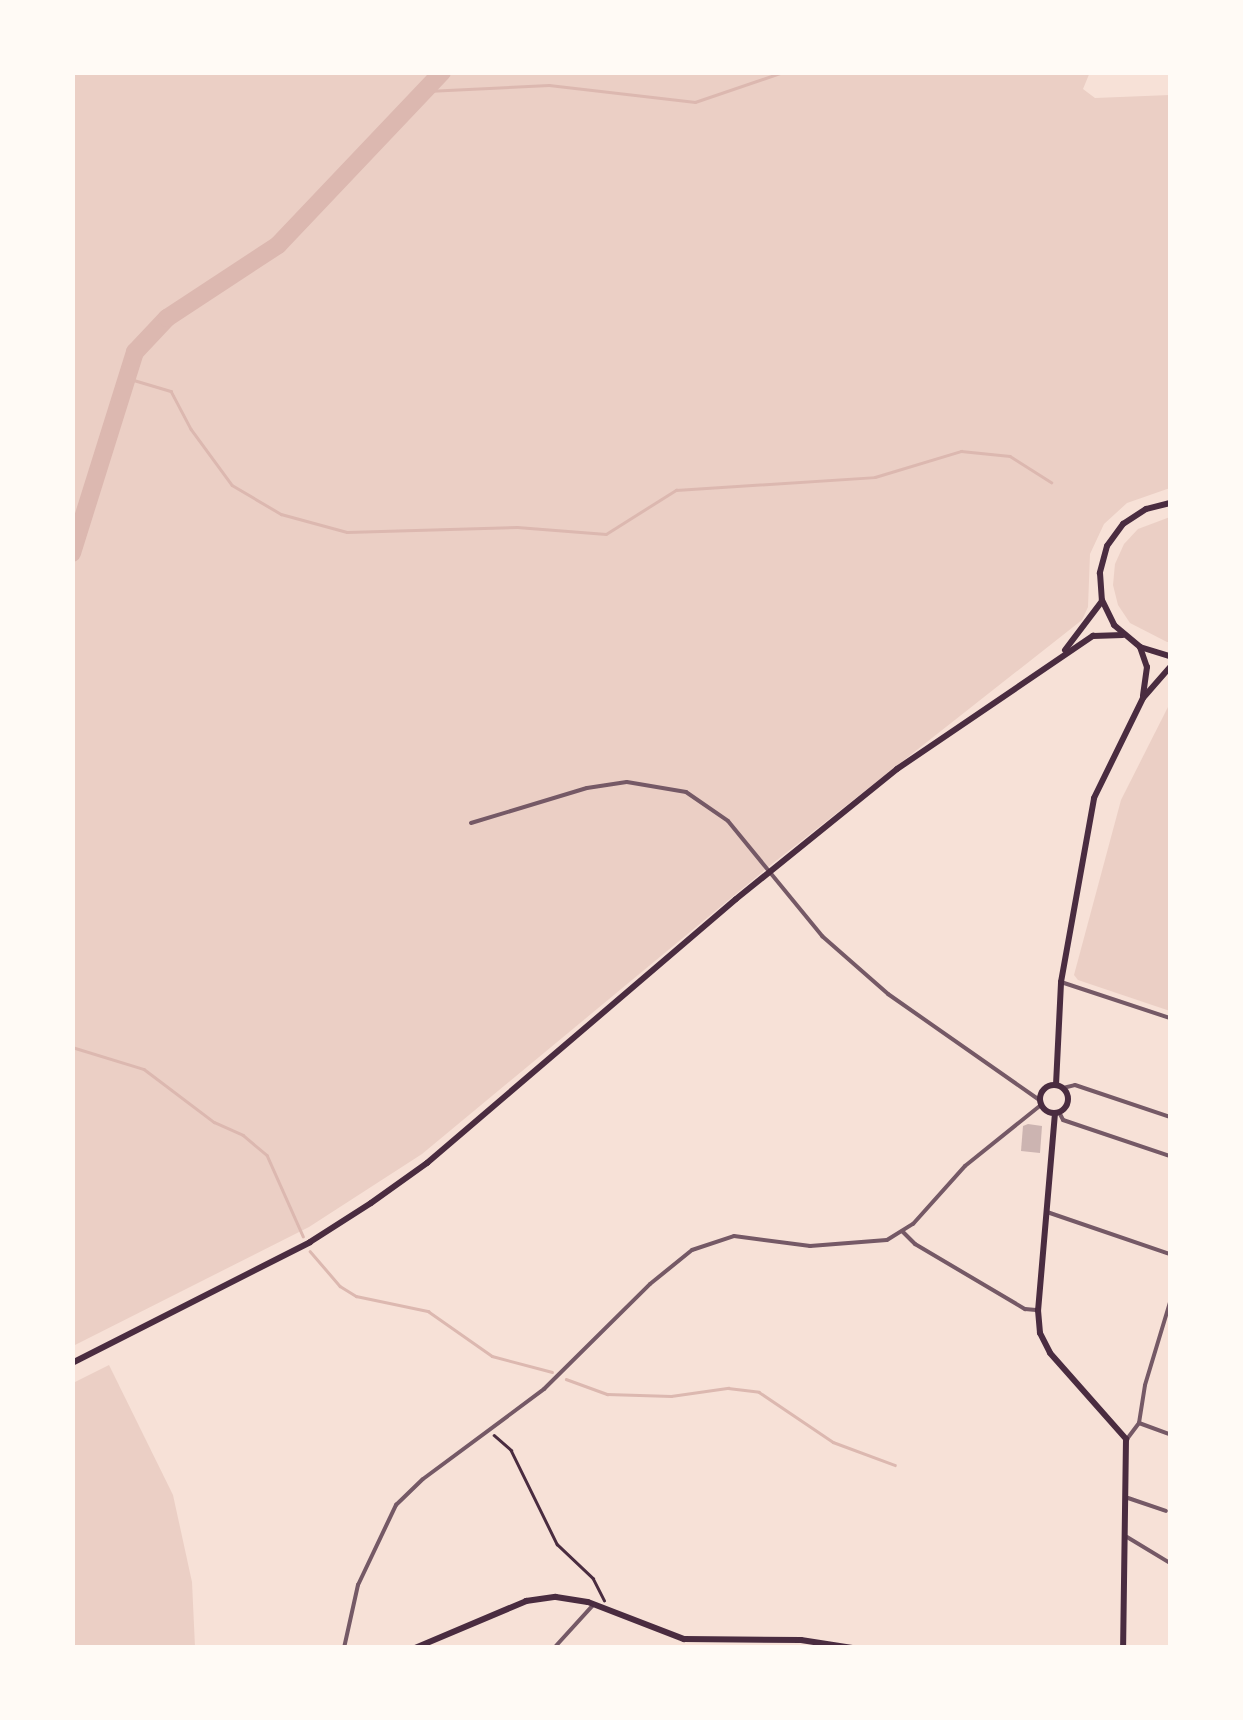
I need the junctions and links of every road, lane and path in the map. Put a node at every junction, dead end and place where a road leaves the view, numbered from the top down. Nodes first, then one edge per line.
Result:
1 (1170, 503) edge
2 (1102, 600) junction
3 (1124, 635) junction
4 (1140, 647) junction
5 (1060, 655) junction
6 (1170, 656) edge
7 (1170, 667) edge
8 (1143, 698) junction
9 (471, 823) dead end
10 (1061, 982) junction
11 (1170, 1018) edge
12 (1060, 1086) junction
13 (1041, 1102) junction
14 (1057, 1112) junction
15 (1170, 1117) edge
16 (1170, 1156) edge
17 (1047, 1212) junction
18 (903, 1232) junction
19 (1170, 1254) edge
20 (1170, 1302) edge
21 (1038, 1310) junction
22 (72, 1363) edge
23 (1139, 1423) junction
24 (489, 1430) junction
25 (1170, 1434) edge
26 (1126, 1440) junction
27 (1126, 1498) junction
28 (1166, 1511) dead end
29 (1125, 1536) junction
30 (1170, 1563) edge
31 (594, 1604) junction
32 (604, 1608) junction
33 (344, 1648) edge
34 (415, 1648) edge
35 (554, 1648) edge
36 (852, 1648) edge
37 (1123, 1648) edge

1 - 2 main road
2 - 3 main road
2 - 5 main road
3 - 4 main road
3 - 5 main road
4 - 6 main road
4 - 8 main road
5 - 22 main road
7 - 8 main road
8 - 10 main road
9 - 13 street
10 - 11 street
10 - 12 main road
12 - 13 main road
12 - 14 main road
12 - 15 street
13 - 14 main road
13 - 18 street
14 - 16 street
14 - 17 main road
17 - 19 street
17 - 21 main road
18 - 21 street
18 - 24 street
20 - 23 street
21 - 26 main road
23 - 25 street
23 - 26 street
24 - 32 path
24 - 33 street
26 - 27 main road
27 - 28 street
27 - 29 main road
29 - 30 street
29 - 37 main road
31 - 32 main road
31 - 34 main road
31 - 35 street
32 - 36 main road

